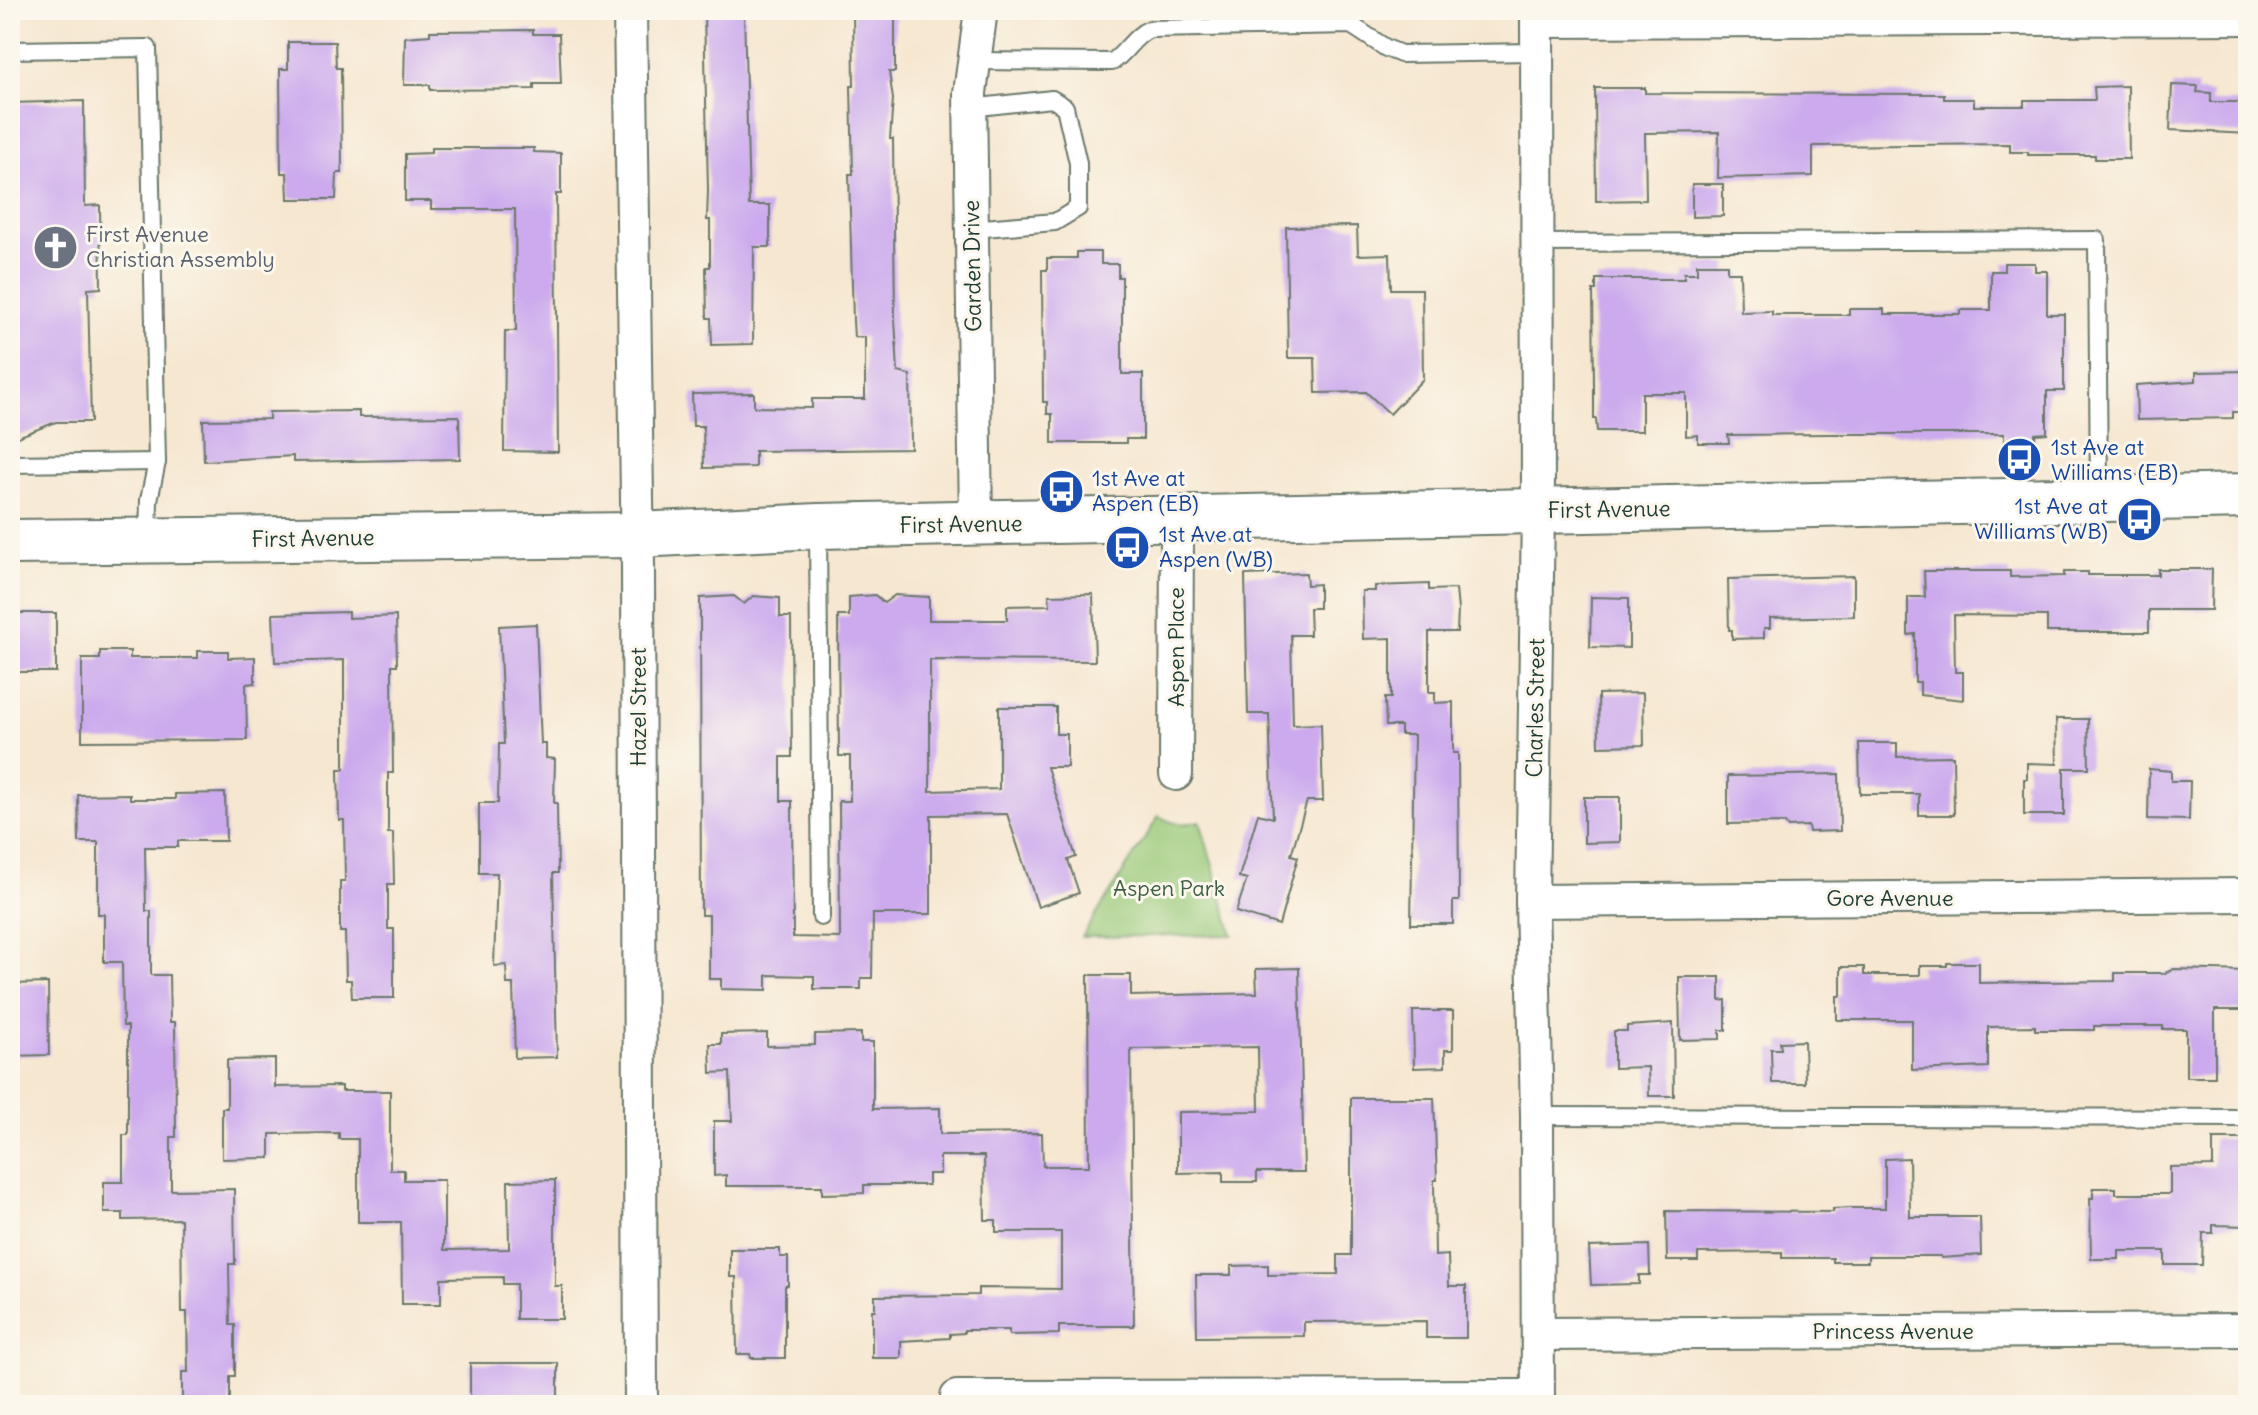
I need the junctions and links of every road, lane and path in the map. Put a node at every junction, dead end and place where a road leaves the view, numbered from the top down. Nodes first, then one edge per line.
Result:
1 (630, 10) edge
2 (981, 10) edge
3 (2248, 18) edge
4 (1537, 28) edge
5 (10, 50) edge
6 (974, 61) junction
7 (970, 108) junction
8 (972, 229) junction
9 (1537, 243) junction
10 (157, 462) junction
11 (10, 464) edge
12 (2248, 496) edge
13 (2099, 499) junction
14 (1538, 511) junction
15 (1177, 520) junction
16 (976, 523) junction
17 (818, 526) junction
18 (638, 535) junction
19 (148, 539) junction
20 (10, 542) edge
21 (1176, 774) dead end
22 (2248, 895) edge
23 (1532, 901) junction
24 (821, 917) dead end
25 (1537, 1116) junction
26 (2248, 1118) edge
27 (2248, 1330) edge
28 (1538, 1334) junction
29 (957, 1397) dead end
30 (1538, 1400) edge
31 (641, 1405) edge

1 - 18 street, Hazel Street
2 - 6 street, Garden Drive
3 - 4 street
4 - 6 lane
4 - 9 street, Charles Street
5 - 10 lane
6 - 7 street, Garden Drive
7 - 8 street, Garden Drive
7 - 8 lane
8 - 16 street, Garden Drive
9 - 13 lane
9 - 14 street, Charles Street
10 - 11 lane
10 - 19 lane
12 - 13 street, First Avenue
13 - 14 street, First Avenue
14 - 15 street, First Avenue
14 - 23 street, Charles Street
15 - 16 street, First Avenue
15 - 21 street, Aspen Place
16 - 17 street, First Avenue
17 - 18 street, First Avenue
17 - 24 lane
18 - 19 street, First Avenue
18 - 31 street, Hazel Street
19 - 20 street, First Avenue
22 - 23 street, Gore Avenue
23 - 25 street, Charles Street
25 - 26 lane
25 - 28 street, Charles Street
27 - 28 street, Princess Avenue
28 - 30 street, Charles Street
29 - 30 street

